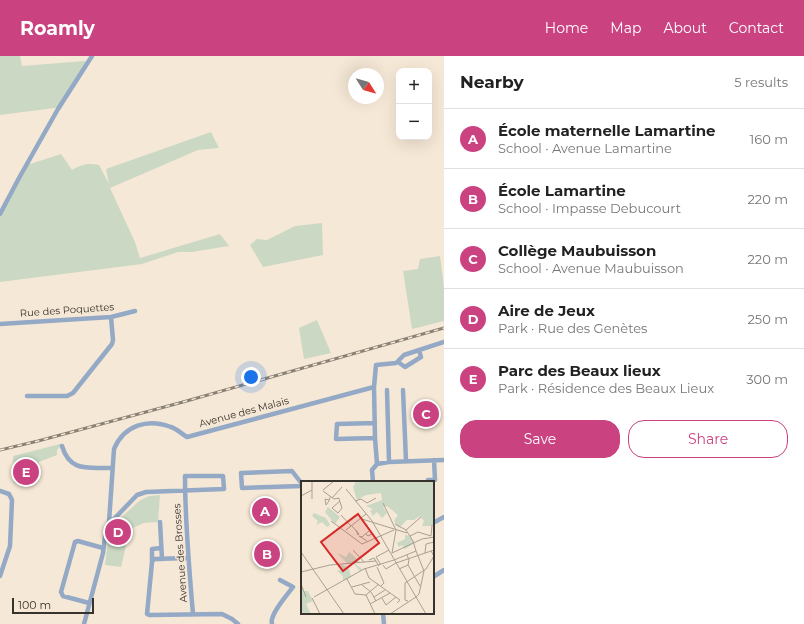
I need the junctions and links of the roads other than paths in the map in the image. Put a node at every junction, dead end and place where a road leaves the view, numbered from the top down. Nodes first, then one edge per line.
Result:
1 (92, 56) edge
2 (0, 214) edge
3 (135, 311) dead end
4 (111, 317) junction
5 (0, 324) edge
6 (444, 342) edge
7 (419, 350) junction
8 (398, 362) junction
9 (374, 387) junction
10 (386, 390) dead end
11 (403, 390) dead end
12 (28, 396) dead end
13 (375, 423) junction
14 (375, 438) junction
15 (62, 446) dead end
16 (434, 460) junction
17 (444, 460) edge
18 (406, 461) junction
19 (389, 462) junction
20 (377, 464) junction
21 (112, 468) junction
22 (428, 480) dead end
23 (373, 481) edge
24 (301, 484) edge
25 (301, 485) edge
26 (0, 491) edge
27 (185, 491) junction
28 (444, 516) edge
29 (109, 522) junction
30 (160, 522) dead end
31 (434, 522) edge
32 (103, 548) junction
33 (161, 548) junction
34 (188, 558) junction
35 (162, 559) junction
36 (152, 562) junction
37 (444, 570) edge
38 (0, 576) edge
39 (434, 576) edge
40 (280, 580) dead end
41 (89, 603) junction
42 (193, 614) junction
43 (383, 614) edge
44 (84, 624) edge
45 (238, 624) edge
46 (272, 624) edge
47 (384, 624) edge

1 - 2 street
3 - 4 street, Rue des Poquettes
4 - 5 street, Rue des Poquettes
4 - 12 street
6 - 7 street
7 - 8 street
7 - 8 street
8 - 9 street
9 - 13 street
9 - 21 street, Avenue des Malais
10 - 19 street
11 - 18 street
13 - 14 street
13 - 14 street
14 - 20 street
15 - 21 street
16 - 17 street
16 - 18 street
16 - 22 street
18 - 19 street
19 - 20 street
20 - 23 street
21 - 29 street
24 - 25 street
26 - 38 street
27 - 27 street, Avenue des Brosses
27 - 29 street, Avenue des Brosses
27 - 34 street, Avenue des Brosses
28 - 31 street
29 - 32 street
30 - 33 street
32 - 41 street
32 - 41 street
33 - 35 street
33 - 36 street
34 - 35 street
34 - 42 street, Avenue des Brosses
35 - 36 street
36 - 42 street
37 - 39 street
40 - 46 street
41 - 44 street
42 - 45 street
43 - 47 street

